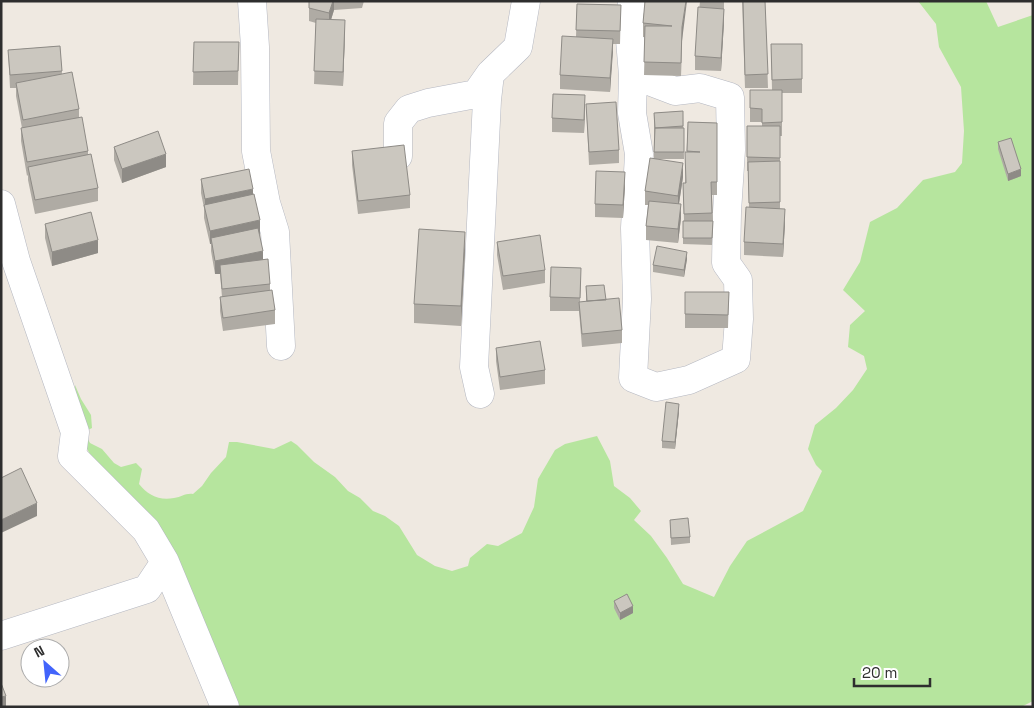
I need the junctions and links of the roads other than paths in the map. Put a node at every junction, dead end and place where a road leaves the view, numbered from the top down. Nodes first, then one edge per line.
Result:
1 (252, 1) edge
2 (526, 1) edge
3 (632, 1) edge
4 (490, 74) junction
5 (633, 75) junction
6 (398, 156) edge
7 (1, 204) edge
8 (281, 346) dead end
9 (480, 394) dead end
10 (164, 562) junction
11 (1, 636) edge
12 (225, 707) edge

1 - 8 street
2 - 4 street
3 - 5 street
4 - 6 street
4 - 9 street
5 - 5 street
7 - 10 street
10 - 11 street
10 - 12 street

